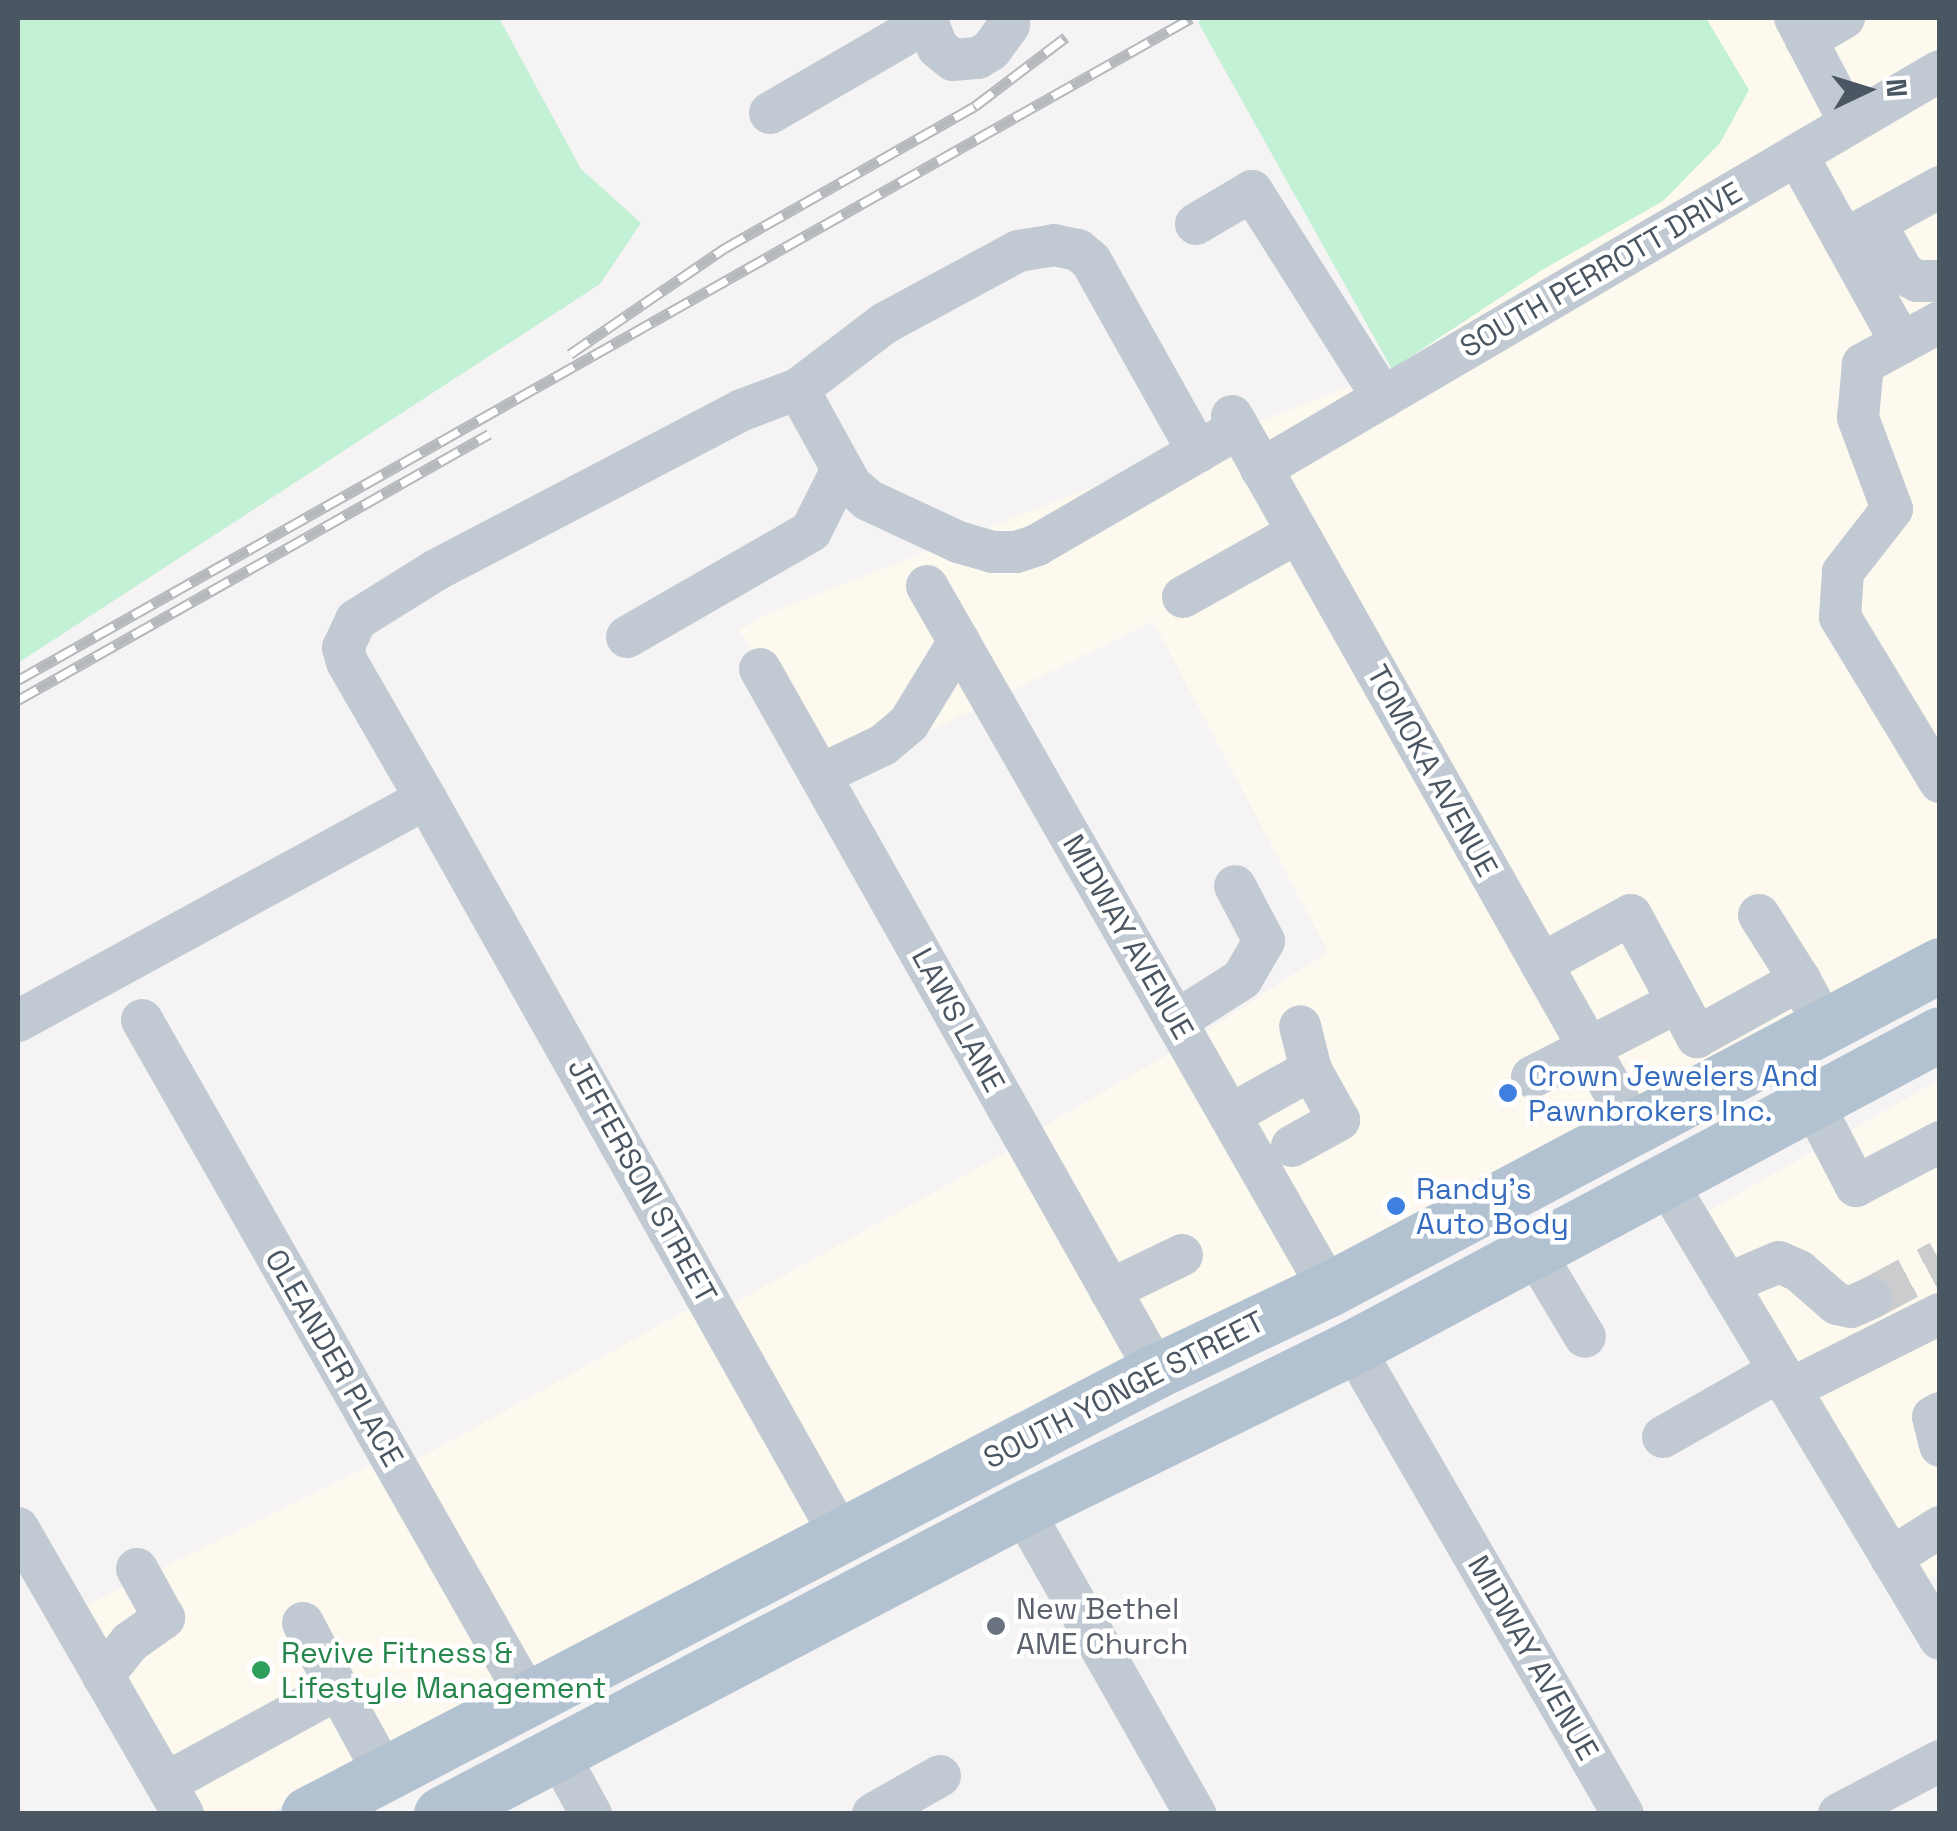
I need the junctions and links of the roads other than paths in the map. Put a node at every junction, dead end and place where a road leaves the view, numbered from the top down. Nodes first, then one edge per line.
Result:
1 (1844, 18) edge
2 (928, 20) edge
3 (1011, 27) edge
4 (1800, 28) edge
5 (1940, 71) edge
6 (770, 113) dead end
7 (1850, 124) junction
8 (1797, 155) junction
9 (1940, 186) edge
10 (1196, 224) dead end
11 (1860, 232) junction
12 (1940, 281) edge
13 (1940, 322) edge
14 (1901, 343) junction
15 (798, 389) junction
16 (1382, 398) junction
17 (1198, 452) junction
18 (842, 469) junction
19 (1262, 470) junction
20 (1298, 533) junction
21 (927, 586) dead end
22 (1183, 597) dead end
23 (626, 637) dead end
24 (958, 641) junction
25 (760, 669) dead end
26 (820, 775) junction
27 (1940, 782) edge
28 (434, 813) junction
29 (1234, 886) dead end
30 (1759, 915) dead end
31 (1541, 964) junction
32 (1940, 965) edge
33 (1812, 1002) junction
34 (142, 1020) dead end
35 (18, 1021) edge
36 (1176, 1021) junction
37 (1300, 1026) dead end
38 (1698, 1040) junction
39 (1937, 1041) edge
40 (1588, 1048) junction
41 (1312, 1070) junction
42 (1532, 1077) dead end
43 (1812, 1102) junction
44 (1230, 1115) junction
45 (1633, 1126) junction
46 (1940, 1142) edge
47 (1292, 1146) dead end
48 (1666, 1180) junction
49 (1533, 1250) junction
50 (1182, 1255) dead end
51 (1727, 1284) junction
52 (1329, 1289) junction
53 (1110, 1290) junction
54 (1871, 1298) tunnel mouth
55 (1432, 1303) junction
56 (1940, 1314) edge
57 (1585, 1338) dead end
58 (1353, 1347) junction
59 (1156, 1371) junction
60 (1785, 1380) junction
61 (1940, 1413) edge
62 (1663, 1437) dead end
63 (1940, 1446) edge
64 (1022, 1509) junction
65 (18, 1528) edge
66 (1940, 1528) edge
67 (840, 1536) junction
68 (1891, 1558) junction
69 (137, 1569) dead end
70 (303, 1623) dead end
71 (1940, 1639) edge
72 (103, 1676) junction
73 (338, 1689) junction
74 (515, 1703) junction
75 (558, 1752) junction
76 (1940, 1761) edge
77 (384, 1773) junction
78 (940, 1776) dead end
79 (174, 1798) edge
80 (308, 1814) edge
81 (439, 1814) edge
82 (591, 1814) edge
83 (873, 1814) edge
84 (1195, 1814) edge
85 (1622, 1814) edge
86 (1839, 1814) edge

1 - 4 street
2 - 3 street
2 - 6 street
4 - 7 street
5 - 7 street, SOUTH PERROTT DRIVE
7 - 8 street, SOUTH PERROTT DRIVE
8 - 11 street
8 - 16 street, SOUTH PERROTT DRIVE
9 - 11 street
10 - 16 street
11 - 12 street
11 - 14 street
13 - 14 street
14 - 27 street
15 - 17 street
15 - 18 street
15 - 28 street, JEFFERSON STREET
16 - 19 street, SOUTH PERROTT DRIVE
17 - 18 street
17 - 19 street, TOMOKA AVENUE
18 - 23 street
19 - 20 street, TOMOKA AVENUE
20 - 22 street
20 - 31 street, TOMOKA AVENUE
21 - 24 street, MIDWAY AVENUE
24 - 26 street
24 - 36 street, MIDWAY AVENUE
25 - 26 street, LAWS LANE
26 - 53 street, LAWS LANE
28 - 35 street
28 - 67 street, JEFFERSON STREET
29 - 36 street
30 - 33 street
31 - 38 street
31 - 40 street, TOMOKA AVENUE
32 - 33 main road, SOUTH YONGE STREET
33 - 38 main road, SOUTH YONGE STREET
34 - 74 street, OLEANDER PLACE
36 - 44 street, MIDWAY AVENUE
37 - 41 street
38 - 40 street
38 - 45 main road, SOUTH YONGE STREET
39 - 43 main road, SOUTH YONGE STREET
40 - 42 street
40 - 45 street, TOMOKA AVENUE
41 - 44 street
41 - 47 street
43 - 46 street
43 - 48 main road, SOUTH YONGE STREET
44 - 52 street, MIDWAY AVENUE
45 - 52 main road, SOUTH YONGE STREET
45 - 55 main road
48 - 49 main road, SOUTH YONGE STREET
48 - 51 street
49 - 55 main road, SOUTH YONGE STREET
49 - 57 street
50 - 53 street
51 - 54 street
51 - 60 street
52 - 59 main road, SOUTH YONGE STREET
53 - 59 street, LAWS LANE
55 - 58 main road, SOUTH YONGE STREET
56 - 60 street
58 - 64 main road, SOUTH YONGE STREET
58 - 85 street, MIDWAY AVENUE
59 - 67 main road, SOUTH YONGE STREET
60 - 62 street
60 - 68 street
61 - 63 street
64 - 75 main road, SOUTH YONGE STREET
64 - 84 street
65 - 72 street
66 - 68 street
67 - 74 main road, SOUTH YONGE STREET
68 - 71 street
69 - 72 street
70 - 73 street
72 - 79 street
73 - 77 street
73 - 79 street
74 - 77 main road, SOUTH YONGE STREET
74 - 81 main road
75 - 81 main road, SOUTH YONGE STREET
75 - 82 street
76 - 86 street
77 - 80 main road, SOUTH YONGE STREET
78 - 83 street

